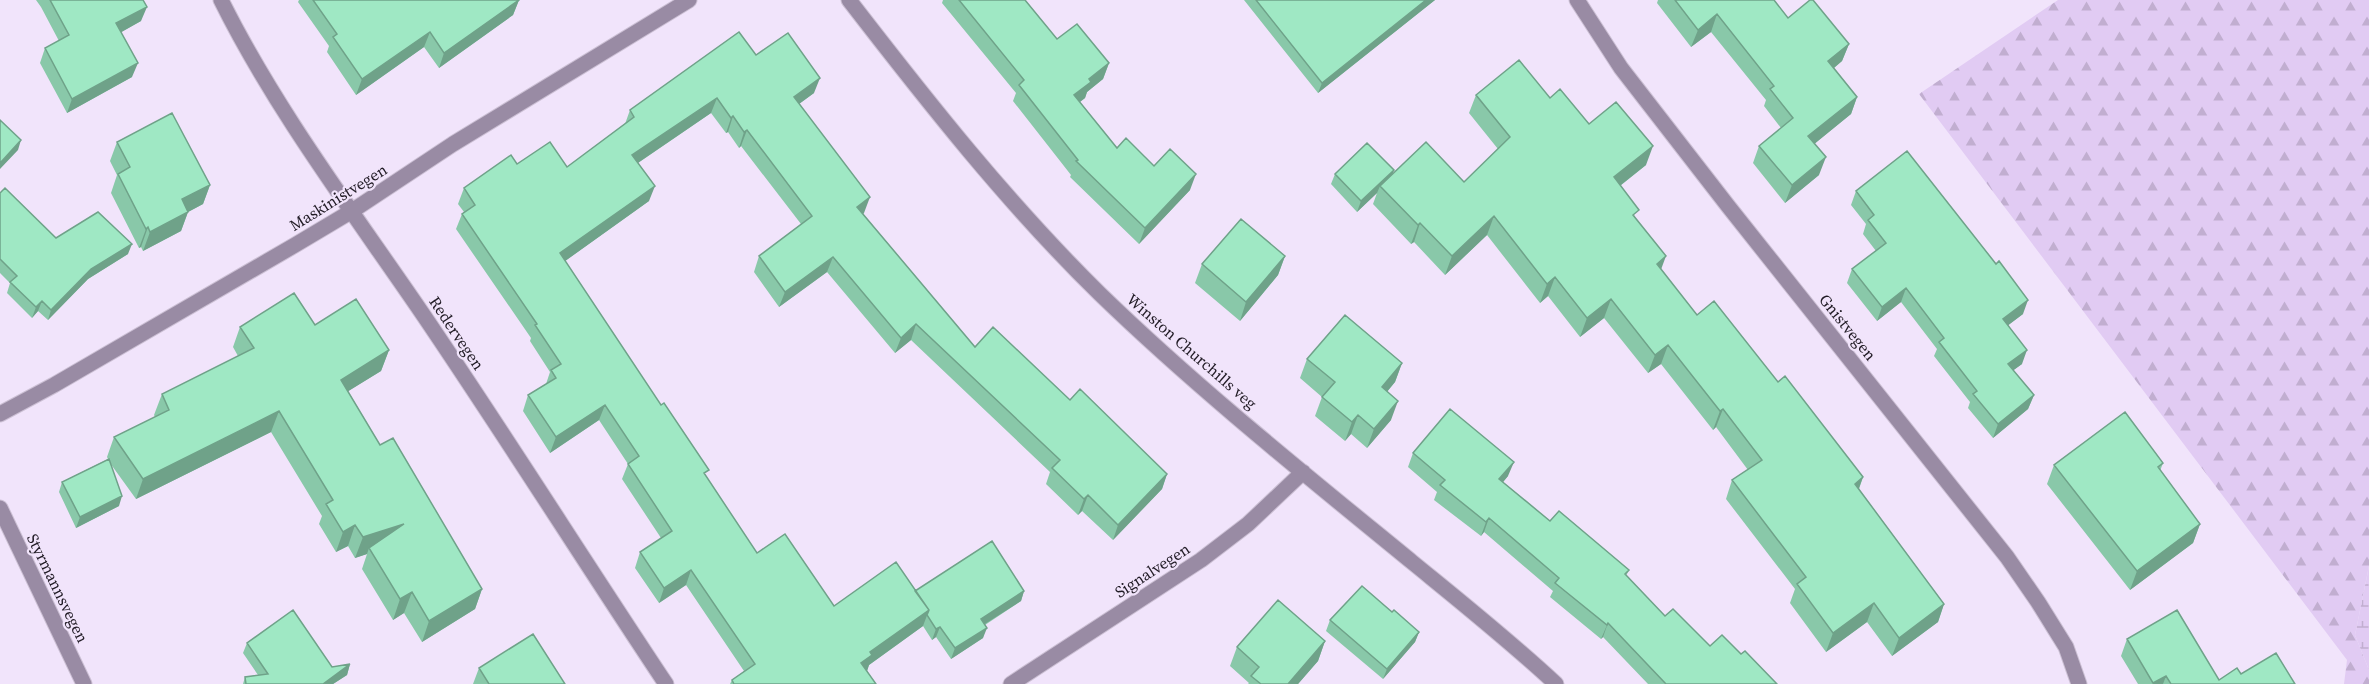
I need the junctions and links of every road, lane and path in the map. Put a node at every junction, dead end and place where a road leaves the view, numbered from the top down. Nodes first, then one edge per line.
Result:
1 (221, 0) edge
2 (689, 0) edge
3 (849, 0) edge
4 (1577, 0) edge
5 (352, 211) junction
6 (0, 414) edge
7 (1303, 472) junction
8 (0, 508) edge
9 (84, 684) edge
10 (666, 684) edge
11 (1011, 684) edge
12 (1556, 684) edge
13 (2079, 684) edge

1 - 5 street, Redervegen
2 - 5 street, Maskinistvegen
3 - 7 street, Winston Churchills veg
4 - 13 street, Gnistvegen
5 - 6 street, Maskinistvegen
5 - 10 street, Redervegen
7 - 11 street, Signalvegen
7 - 12 street, Winston Churchills veg
8 - 9 street, Styrmannsvegen

